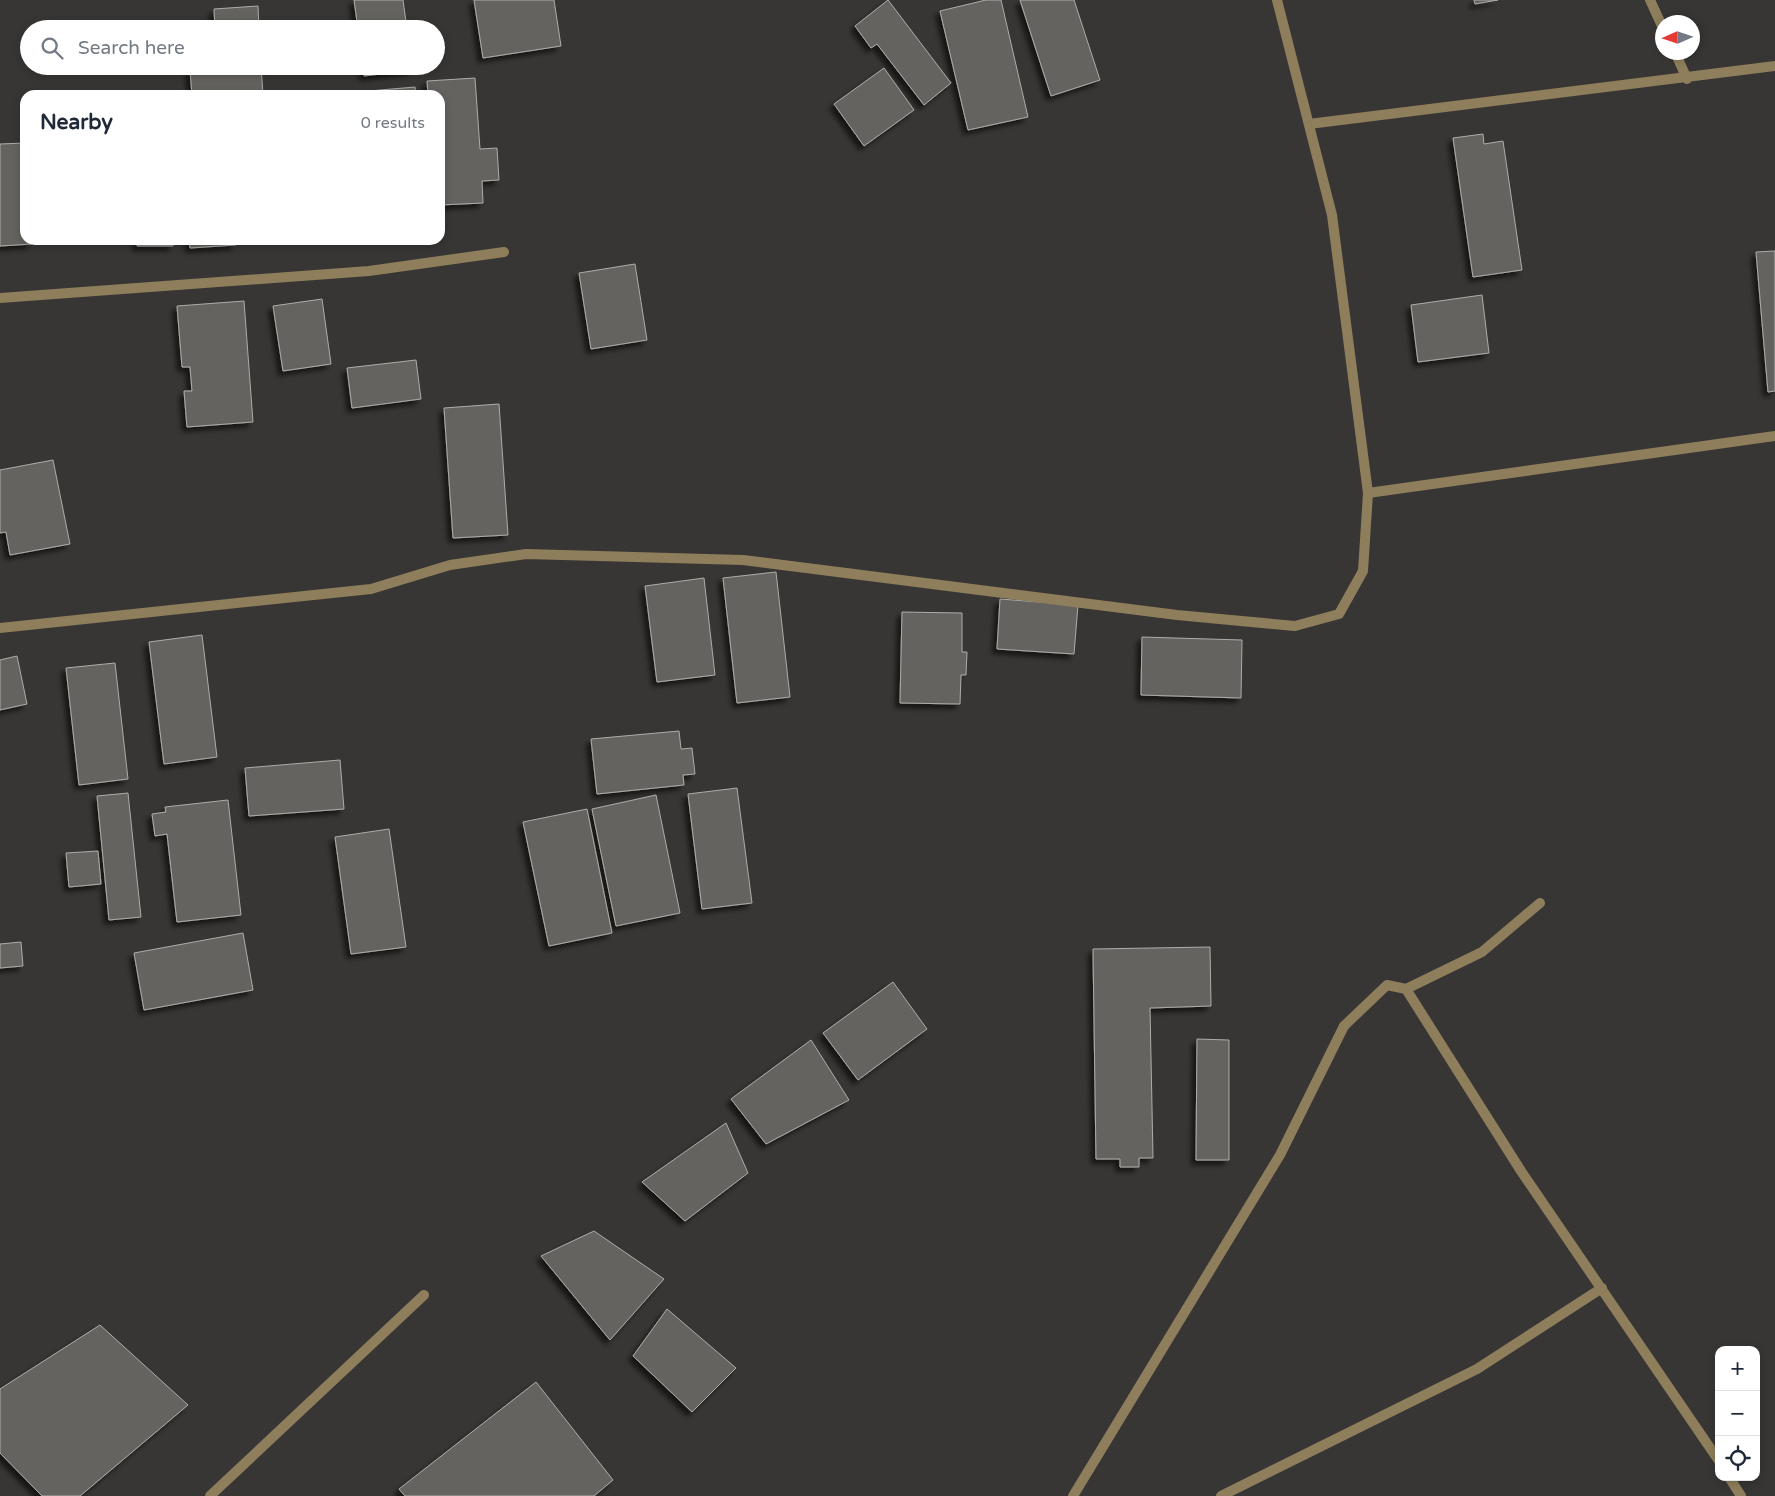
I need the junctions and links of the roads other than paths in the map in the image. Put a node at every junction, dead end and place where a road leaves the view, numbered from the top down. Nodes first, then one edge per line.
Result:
1 (1277, 0) edge
2 (1650, 0) edge
3 (1657, 15) edge
4 (1679, 60) edge
5 (1775, 66) edge
6 (1687, 79) junction
7 (1309, 124) junction
8 (504, 252) dead end
9 (0, 298) edge
10 (1775, 436) edge
11 (1368, 493) junction
12 (0, 628) edge
13 (1540, 903) dead end
14 (1406, 989) junction
15 (1602, 1288) junction
16 (424, 1295) dead end
17 (1715, 1455) edge
18 (1732, 1481) edge
19 (210, 1496) edge
20 (1073, 1496) edge
21 (1221, 1496) edge
22 (1742, 1496) edge

1 - 7 street
2 - 3 street
4 - 6 street
5 - 6 street
6 - 7 street
7 - 11 street
8 - 9 street
10 - 11 street
11 - 12 street
13 - 14 street
14 - 15 street
14 - 20 street
15 - 17 street
15 - 21 street
16 - 19 street
18 - 22 street

